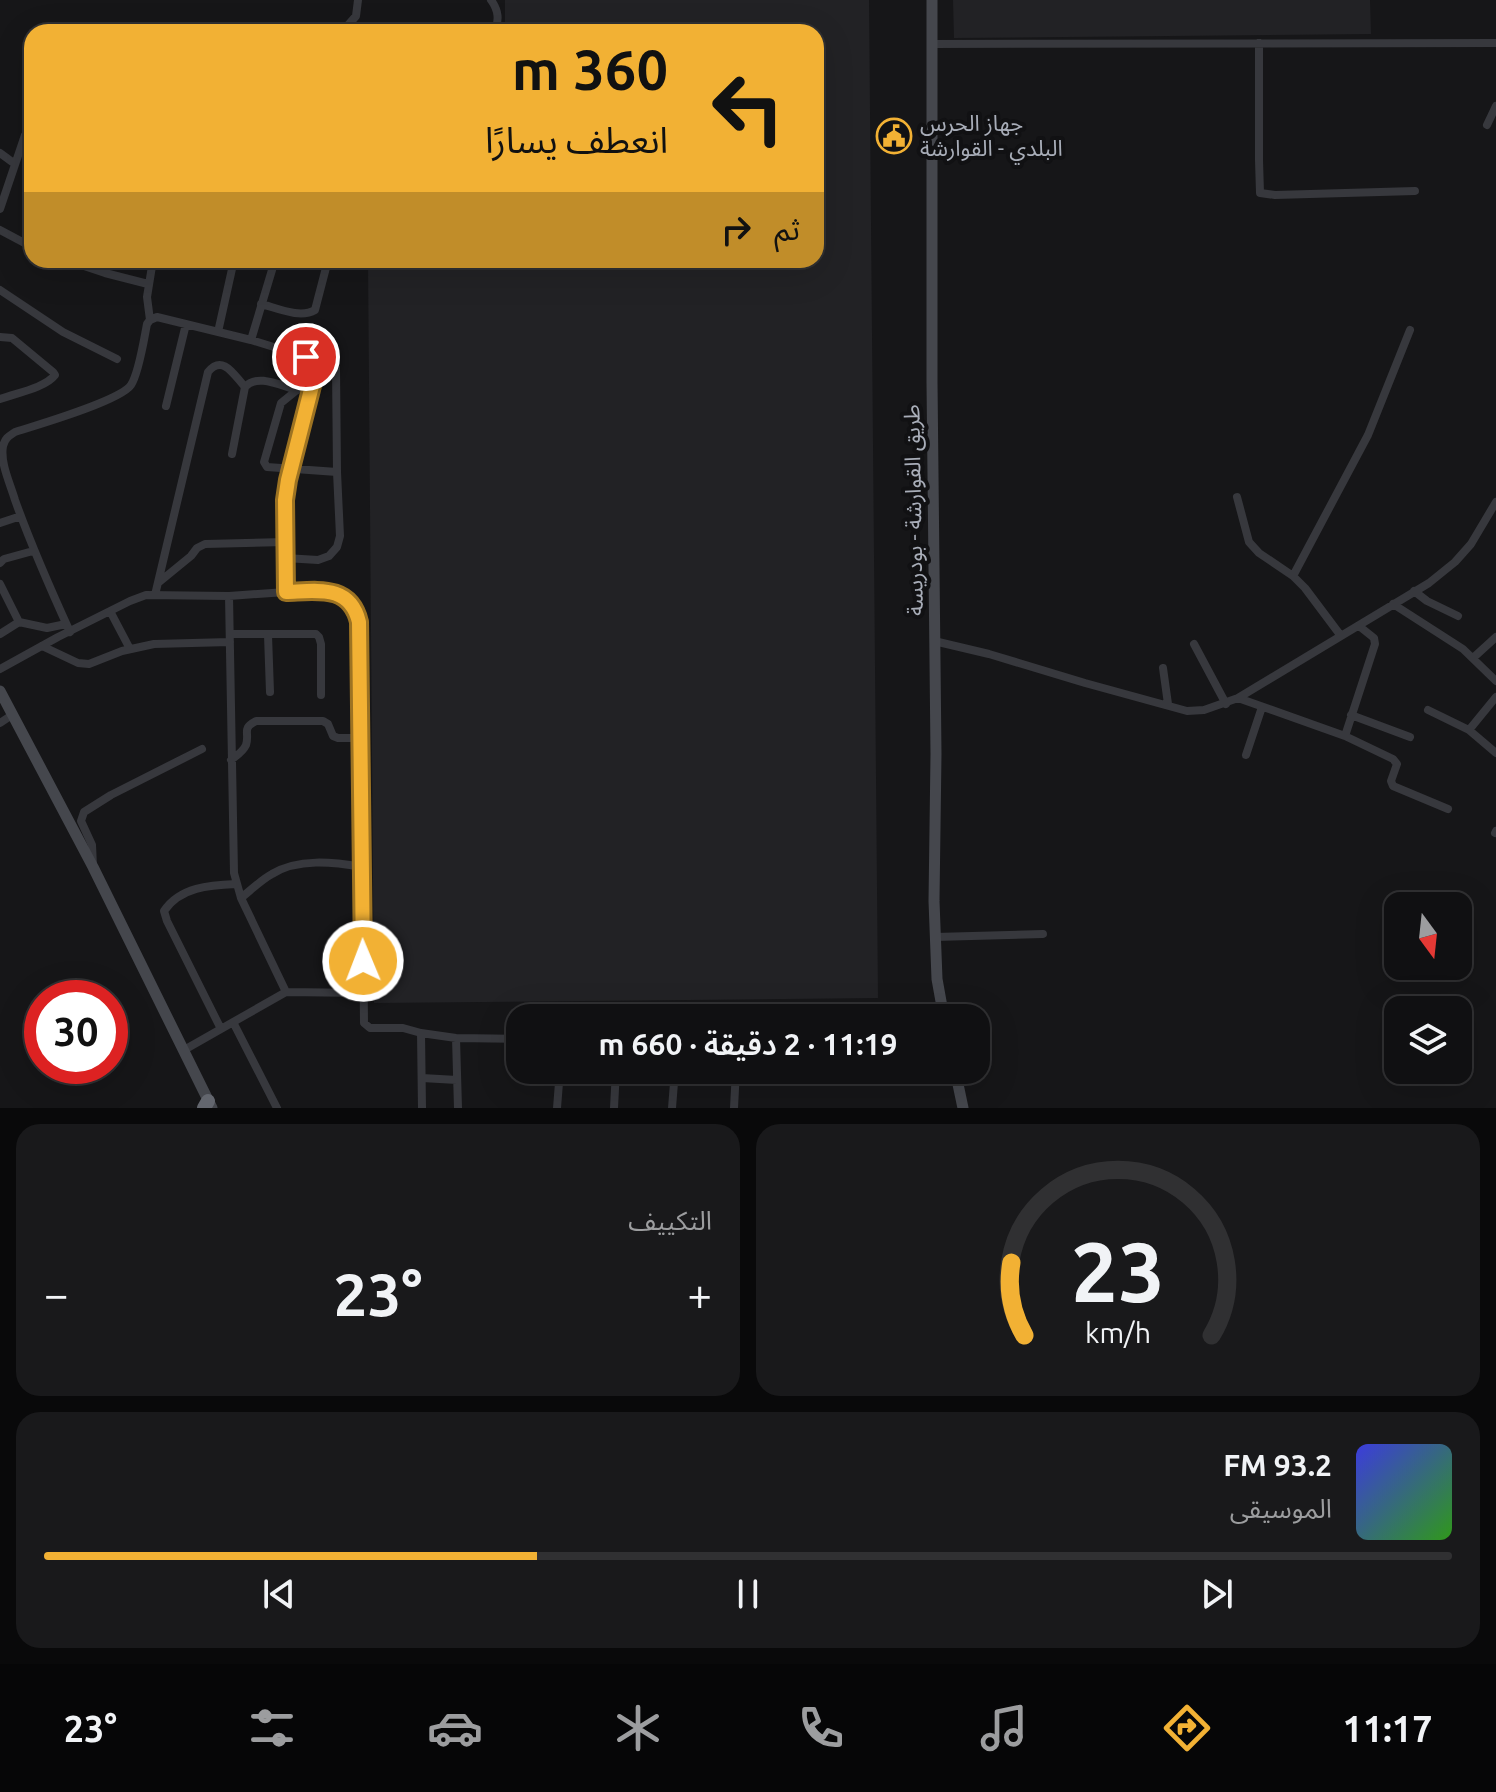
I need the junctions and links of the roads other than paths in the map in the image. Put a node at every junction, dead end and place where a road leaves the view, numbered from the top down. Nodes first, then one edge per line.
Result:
1 (358, 0) edge
2 (491, 0) edge
3 (932, 0) edge
4 (349, 24) edge
5 (497, 24) edge
6 (1259, 43) junction
7 (1496, 43) edge
8 (931, 44) junction
9 (1496, 106) edge
10 (1487, 125) dead end
11 (24, 138) edge
12 (0, 153) edge
13 (15, 164) junction
14 (1415, 191) dead end
15 (0, 209) edge
16 (0, 230) edge
17 (24, 243) edge
18 (90, 268) edge
19 (151, 268) edge
20 (232, 268) edge
21 (272, 268) edge
22 (326, 268) edge
23 (148, 284) junction
24 (0, 290) edge
25 (261, 304) junction
26 (150, 320) junction
27 (186, 324) junction
28 (1410, 330) dead end
29 (218, 332) junction
30 (0, 337) edge
31 (251, 340) junction
32 (117, 359) dead end
33 (336, 368) dead end
34 (245, 387) junction
35 (297, 390) junction
36 (309, 394) junction
37 (0, 399) edge
38 (166, 406) dead end
39 (232, 454) dead end
40 (292, 469) junction
41 (337, 472) junction
42 (1237, 497) dead end
43 (1496, 502) edge
44 (21, 516) junction
45 (0, 523) edge
46 (285, 542) junction
47 (33, 551) junction
48 (285, 558) junction
49 (0, 563) edge
50 (1293, 576) junction
51 (158, 583) junction
52 (0, 584) edge
53 (1414, 591) junction
54 (286, 592) junction
55 (155, 595) junction
56 (229, 596) junction
57 (1393, 604) junction
58 (110, 611) junction
59 (1458, 616) dead end
60 (19, 622) junction
61 (1359, 626) junction
62 (68, 628) junction
63 (0, 634) edge
64 (268, 635) junction
65 (1341, 636) junction
66 (1496, 637) edge
67 (230, 638) junction
68 (934, 641) junction
69 (1194, 644) dead end
70 (42, 646) junction
71 (130, 649) junction
72 (1473, 658) junction
73 (1163, 668) dead end
74 (0, 669) edge
75 (1496, 681) edge
76 (0, 691) edge
77 (270, 692) dead end
78 (321, 695) dead end
79 (1496, 697) edge
80 (1238, 698) junction
81 (1168, 704) junction
82 (1226, 704) junction
83 (1262, 707) junction
84 (1428, 710) dead end
85 (12, 715) junction
86 (1351, 715) junction
87 (0, 723) edge
88 (1469, 730) junction
89 (1345, 736) junction
90 (1410, 737) dead end
91 (360, 738) junction
92 (202, 749) dead end
93 (1496, 753) edge
94 (1246, 755) dead end
95 (231, 760) junction
96 (1448, 809) dead end
97 (93, 867) junction
98 (362, 867) junction
99 (236, 884) junction
100 (241, 898) junction
101 (1043, 934) dead end
102 (935, 937) junction
103 (286, 992) junction
104 (364, 993) junction
105 (941, 1004) edge
106 (233, 1022) junction
107 (221, 1029) junction
108 (421, 1033) junction
109 (456, 1038) junction
110 (506, 1039) edge
111 (184, 1050) junction
112 (422, 1078) junction
113 (457, 1080) junction
114 (559, 1084) edge
115 (615, 1084) edge
116 (674, 1084) edge
117 (735, 1084) edge
118 (958, 1084) edge
119 (208, 1106) edge
120 (277, 1108) edge
121 (422, 1108) edge
122 (458, 1108) edge
123 (557, 1108) edge
124 (614, 1108) edge
125 (672, 1108) edge
126 (734, 1108) edge
127 (963, 1108) edge

1 - 4 street
2 - 5 street
3 - 8 main road, طريق القوارشة - بودريسة
6 - 7 street
6 - 8 street
6 - 14 street
8 - 68 main road, طريق القوارشة - بودريسة
9 - 10 street
11 - 13 street
12 - 13 street
13 - 15 street
16 - 17 street
18 - 23 street
19 - 23 street
20 - 29 street
21 - 25 street
22 - 25 street
23 - 26 street
24 - 32 street
25 - 31 street
26 - 27 street
26 - 44 street
27 - 29 street
27 - 38 street
28 - 50 street
29 - 31 street
30 - 37 street
31 - 36 street
33 - 41 street
34 - 35 street
34 - 39 street
34 - 51 street
35 - 36 street
35 - 40 street
36 - 40 street
40 - 41 street
40 - 46 street
41 - 48 street
42 - 50 street
43 - 53 street
44 - 45 street
44 - 47 street
46 - 48 street
46 - 51 street
47 - 49 street
47 - 62 street
48 - 54 street
50 - 65 street
51 - 55 street
52 - 60 street
53 - 57 street
53 - 59 street
54 - 56 street
54 - 91 street
55 - 56 street
55 - 58 street
56 - 67 street
57 - 61 street
57 - 72 street
58 - 62 street
58 - 71 street
60 - 62 street
60 - 63 street
61 - 65 street
61 - 86 street
62 - 70 street
64 - 67 street
64 - 77 street
64 - 78 street
65 - 80 street
66 - 72 street
67 - 71 street
67 - 95 street
68 - 81 street
68 - 102 main road, طريق القوارشة - بودريسة
69 - 82 street
70 - 71 street
70 - 74 street
72 - 75 street
73 - 81 street
76 - 85 main road
79 - 88 street
80 - 82 street
80 - 83 street
81 - 82 street
83 - 89 street
83 - 94 street
84 - 88 street
85 - 87 street
85 - 97 main road
86 - 89 street
86 - 90 street
88 - 93 street
89 - 96 street
91 - 95 street
91 - 98 street
92 - 97 street
95 - 99 street
97 - 111 main road
98 - 100 street
98 - 104 street
99 - 100 street
99 - 107 street
100 - 103 street
101 - 102 street
102 - 105 main road, طريق القوارشة - بودريسة
103 - 104 street
103 - 106 street
104 - 108 street
106 - 107 street
106 - 120 street
107 - 111 street
108 - 109 street
108 - 112 street
109 - 110 street
109 - 113 street
111 - 119 main road
112 - 113 street
112 - 121 street
113 - 122 street
114 - 123 street
115 - 124 street
116 - 125 street
117 - 126 street
118 - 127 main road

